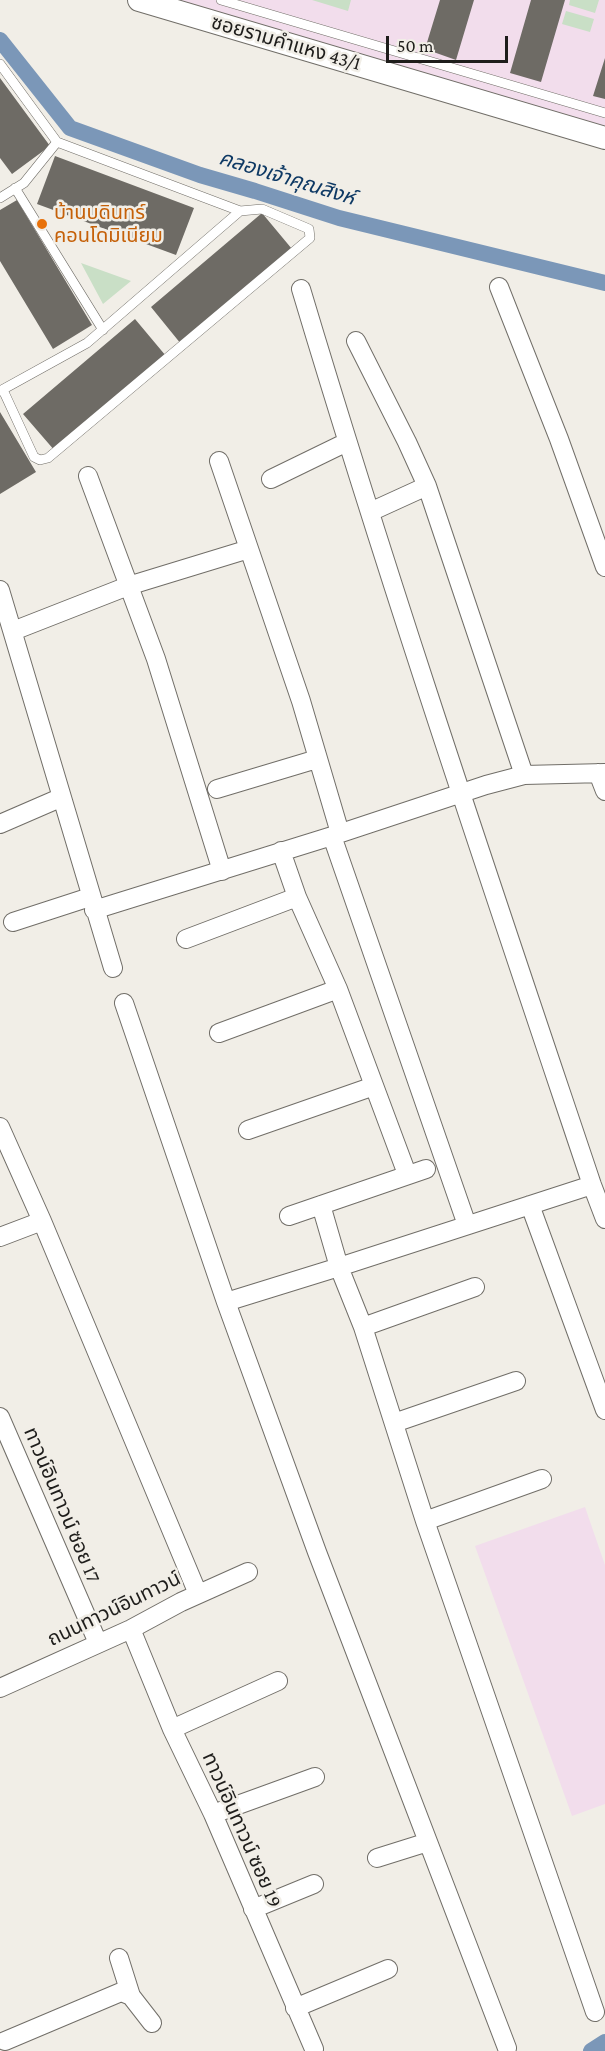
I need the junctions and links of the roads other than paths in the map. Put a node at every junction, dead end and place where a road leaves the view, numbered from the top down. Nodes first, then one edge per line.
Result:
1 (139, 0) edge
2 (221, 0) edge
3 (393, 63) junction
4 (0, 64) edge
5 (605, 113) edge
6 (605, 138) edge
7 (57, 142) junction
8 (15, 188) junction
9 (0, 198) edge
10 (240, 211) junction
11 (499, 287) dead end
12 (301, 289) dead end
13 (103, 330) junction
14 (356, 341) dead end
15 (1, 391) edge
16 (347, 442) junction
17 (219, 461) dead end
18 (88, 476) dead end
19 (271, 479) dead end
20 (427, 486) junction
21 (370, 512) junction
22 (249, 549) junction
23 (605, 567) edge
24 (128, 586) junction
25 (0, 590) edge
26 (14, 631) junction
27 (317, 759) junction
28 (601, 773) edge
29 (524, 775) junction
30 (217, 789) dead end
31 (605, 791) edge
32 (461, 794) junction
33 (60, 798) junction
34 (0, 824) edge
35 (336, 834) junction
36 (282, 851) junction
37 (222, 871) junction
38 (297, 897) junction
39 (92, 904) junction
40 (13, 922) dead end
41 (186, 939) dead end
42 (113, 968) dead end
43 (338, 988) junction
44 (124, 1003) dead end
45 (219, 1033) dead end
46 (374, 1086) junction
47 (0, 1127) edge
48 (248, 1130) dead end
49 (426, 1169) dead end
50 (407, 1174) junction
51 (592, 1185) junction
52 (321, 1205) junction
53 (530, 1205) junction
54 (289, 1216) dead end
55 (605, 1219) edge
56 (42, 1221) junction
57 (467, 1225) junction
58 (0, 1237) edge
59 (339, 1267) junction
60 (475, 1287) dead end
61 (226, 1302) junction
62 (363, 1327) junction
63 (516, 1381) dead end
64 (605, 1410) edge
65 (0, 1417) edge
66 (394, 1423) junction
67 (542, 1479) dead end
68 (425, 1521) junction
69 (248, 1572) dead end
70 (198, 1594) junction
71 (130, 1629) junction
72 (98, 1643) junction
73 (278, 1681) dead end
74 (0, 1688) edge
75 (172, 1729) junction
76 (315, 1777) dead end
77 (213, 1814) junction
78 (428, 1842) junction
79 (377, 1858) dead end
80 (314, 1884) dead end
81 (253, 1909) junction
82 (119, 1958) dead end
83 (388, 1969) dead end
84 (131, 1996) junction
85 (295, 2008) junction
86 (596, 2012) dead end
87 (152, 2023) dead end
88 (5, 2041) edge
89 (507, 2048) dead end
90 (314, 2049) dead end

1 - 3 street, ซอยรามคำแหง 43/1
2 - 3 lane
3 - 5 lane
3 - 6 street, ซอยรามคำแหง 43/1
4 - 7 lane
7 - 8 lane
7 - 10 lane
8 - 9 lane
8 - 13 lane
10 - 13 lane
10 - 15 lane
11 - 23 street
12 - 16 street
13 - 15 lane
14 - 20 street
16 - 19 street
16 - 21 street
17 - 22 street
18 - 24 street
20 - 21 street
20 - 29 street
21 - 32 street
22 - 24 street
22 - 27 street
24 - 26 street
24 - 37 street
25 - 26 street
26 - 33 street
27 - 30 street
27 - 35 street
28 - 29 street
28 - 31 street
29 - 32 street
32 - 35 street
32 - 51 street
33 - 34 street
33 - 39 street
35 - 36 street
35 - 57 street
36 - 37 street
36 - 38 street
37 - 39 street
38 - 41 street
38 - 43 street
39 - 40 street
39 - 42 street
43 - 45 street
43 - 46 street
44 - 61 street
46 - 48 street
46 - 50 street
47 - 56 street
49 - 50 street
50 - 52 street
51 - 53 street
51 - 55 street
52 - 54 street
52 - 59 street
53 - 57 street
53 - 64 street
56 - 58 street
56 - 70 street
57 - 59 street
59 - 61 street
59 - 62 street
60 - 62 street
61 - 78 street
62 - 66 street
63 - 66 street
65 - 72 street, ทาวน์อินทาวน์ ซอย 17
66 - 68 street
67 - 68 street
68 - 86 street
69 - 70 street, ถนนทาวน์อินทาวน์
70 - 71 street, ถนนทาวน์อินทาวน์
71 - 72 street, ถนนทาวน์อินทาวน์
71 - 75 street, ทาวน์อินทาวน์ ซอย 19
72 - 74 street, ถนนทาวน์อินทาวน์
73 - 75 street
75 - 77 street, ทาวน์อินทาวน์ ซอย 19
76 - 77 street
77 - 81 street, ทาวน์อินทาวน์ ซอย 19
78 - 79 street
78 - 89 street
80 - 81 street
81 - 85 street, ทาวน์อินทาวน์ ซอย 19
82 - 84 street
83 - 85 street
84 - 87 street
84 - 88 street
85 - 90 street, ทาวน์อินทาวน์ ซอย 19

